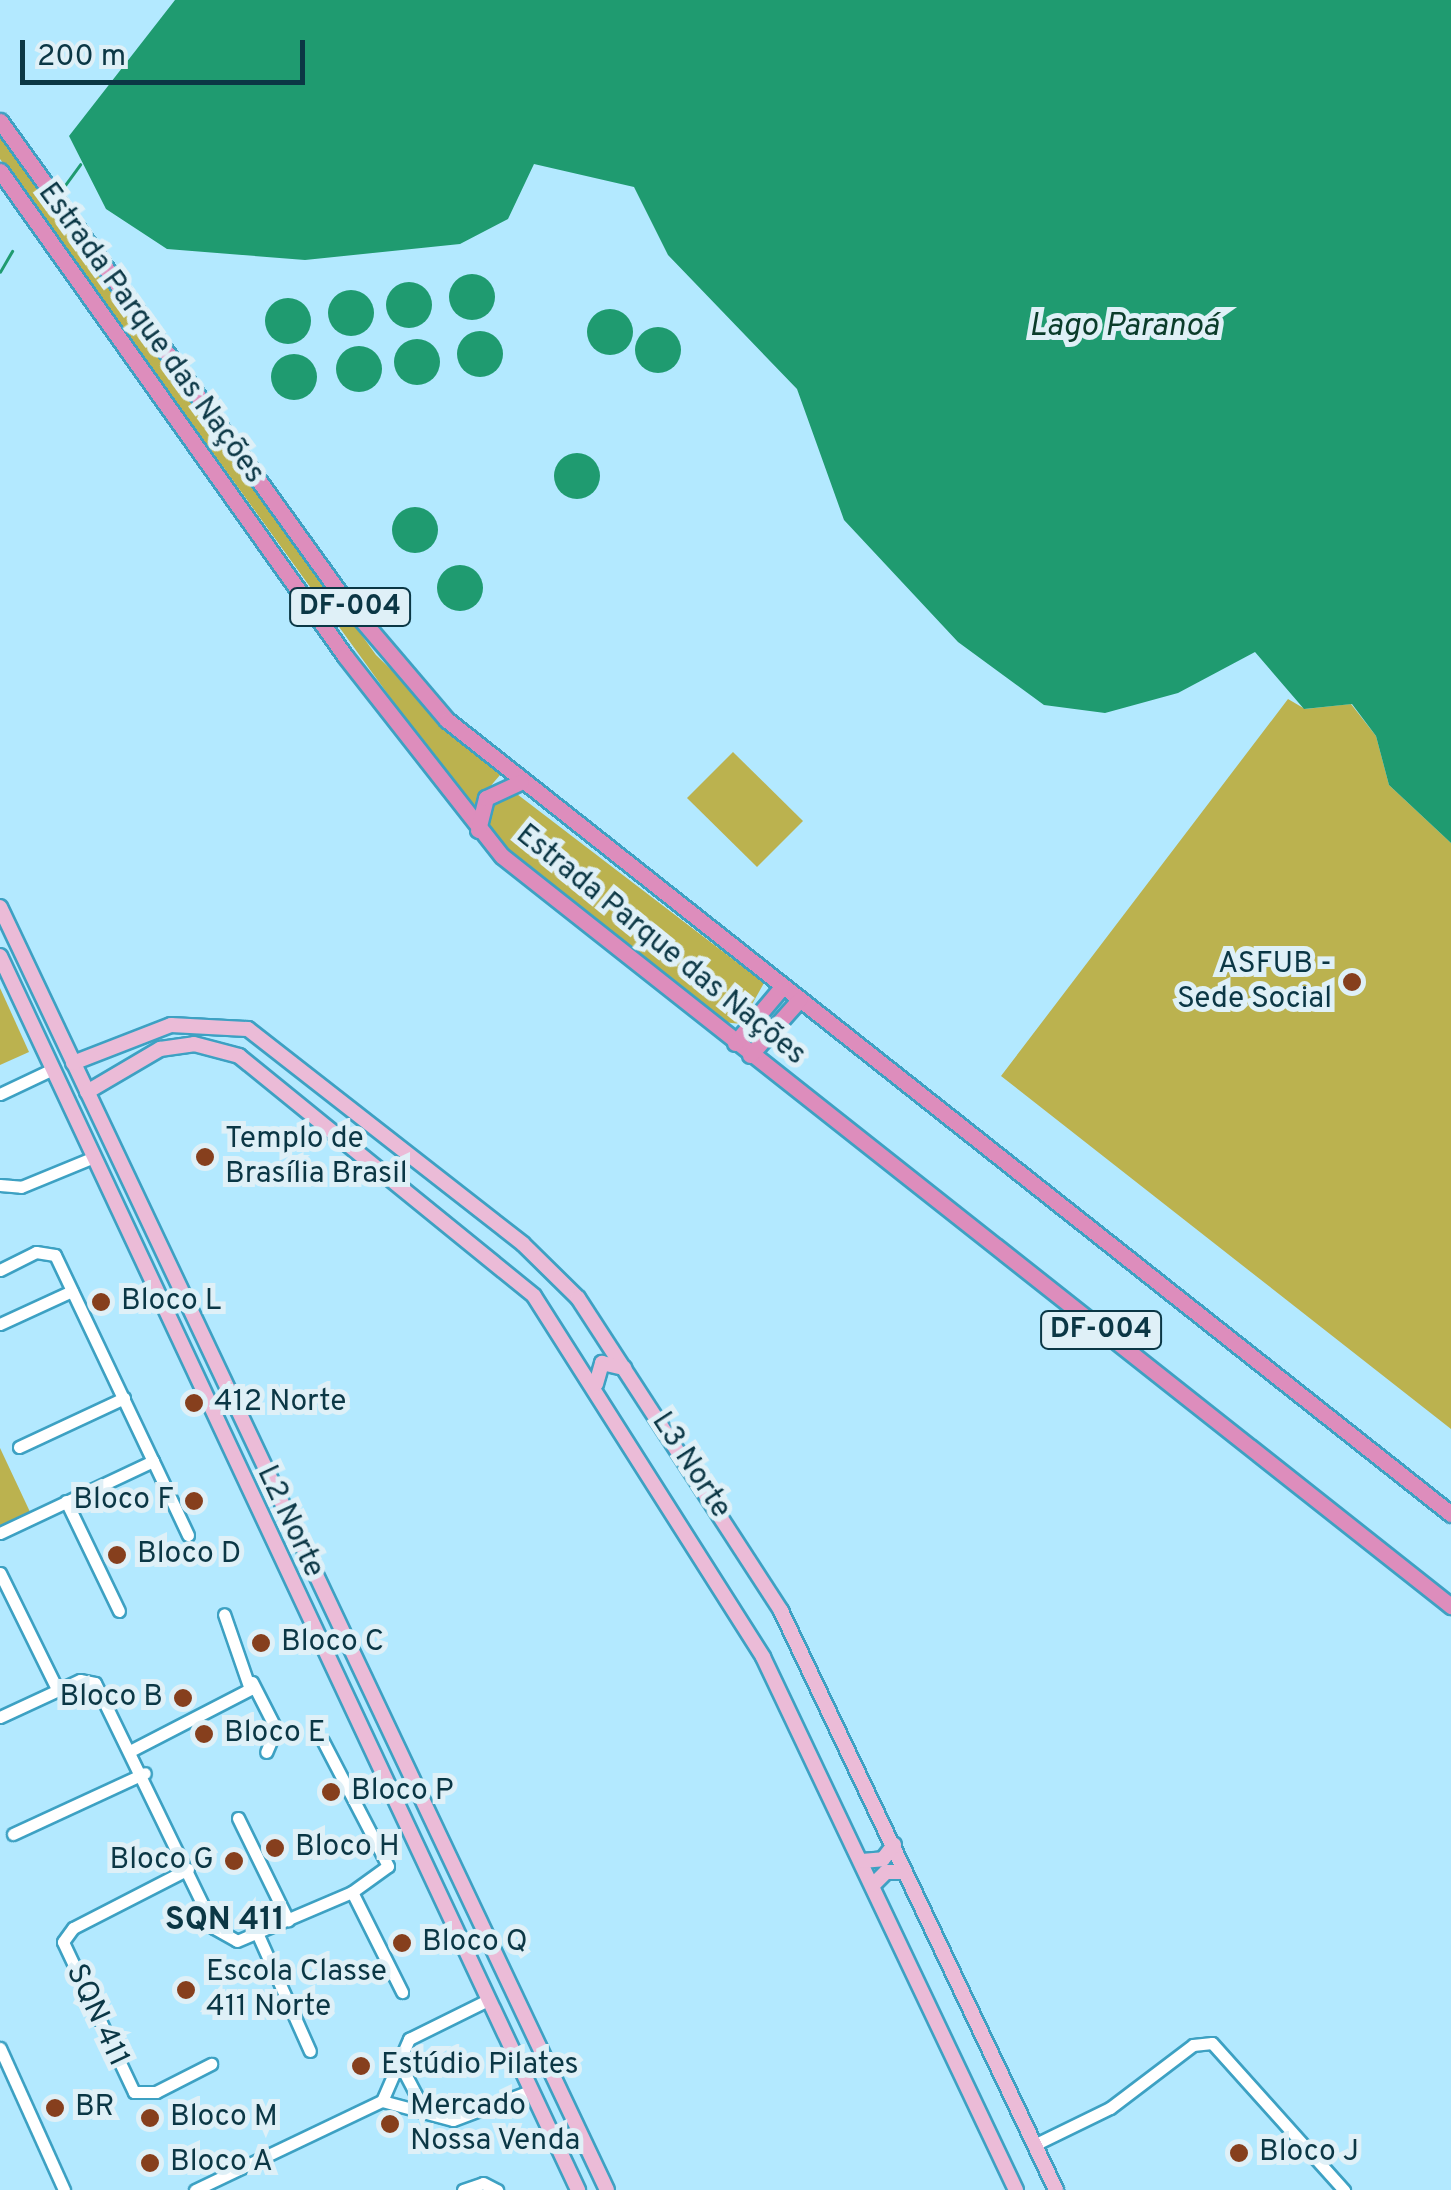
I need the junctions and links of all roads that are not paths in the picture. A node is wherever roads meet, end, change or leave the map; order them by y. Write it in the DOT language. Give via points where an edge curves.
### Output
graph roads {
  1 [pos="0,121"];
  2 [pos="0,171"];
  3 [pos="520,782"];
  4 [pos="478,830"];
  5 [pos="0,907"];
  6 [pos="0,956"];
  7 [pos="782,987"];
  8 [pos="798,1000"];
  9 [pos="735,1043"];
  10 [pos="750,1055"];
  11 [pos="73,1063"];
  12 [pos="53,1069"];
  13 [pos="87,1092"];
  14 [pos="0,1094"];
  15 [pos="94,1157"];
  16 [pos="0,1185"];
  17 [pos="143,1208"];
  18 [pos="123,1217"];
  19 [pos="0,1270"];
  20 [pos="72,1291"];
  21 [pos="0,1324"];
  22 [pos="629,1372"];
  23 [pos="596,1387"];
  24 [pos="124,1398"];
  25 [pos="19,1447"];
  26 [pos="153,1461"];
  27 [pos="66,1502"];
  28 [pos="1451,1514"];
  29 [pos="0,1533"];
  30 [pos="188,1535"];
  31 [pos="0,1572"];
  32 [pos="1451,1606"];
  33 [pos="119,1611"];
  34 [pos="224,1614"];
  35 [pos="335,1621"];
  36 [pos="316,1623"];
  37 [pos="252,1682"];
  38 [pos="58,1691"];
  39 [pos="0,1717"];
  40 [pos="323,1741"];
  41 [pos="132,1750"];
  42 [pos="266,1752"];
  43 [pos="145,1773"];
  44 [pos="238,1818"];
  45 [pos="13,1834"];
  46 [pos="894,1845"];
  47 [pos="862,1860"];
  48 [pos="188,1869"];
  49 [pos="905,1872"];
  50 [pos="873,1885"];
  51 [pos="352,1892"];
  52 [pos="288,1920"];
  53 [pos="480,1932"];
  54 [pos="258,1935"];
  55 [pos="455,1940"];
  56 [pos="402,1992"];
  57 [pos="484,2002"];
  58 [pos="0,2048"];
  59 [pos="310,2051"];
  60 [pos="211,2064"];
  61 [pos="400,2066"];
  62 [pos="527,2092"];
  63 [pos="382,2101"];
  64 [pos="424,2110"];
  65 [pos="583,2139"];
  66 [pos="1034,2145"];
  67 [pos="556,2150"];
  68 [pos="65,2187"];
  69 [pos="195,2190"];
  70 [pos="464,2190"];
  71 [pos="497,2190"];
  72 [pos="578,2190"];
  73 [pos="606,2190"];
  74 [pos="1016,2190"];
  75 [pos="1056,2190"];
  76 [pos="1344,2190"];
  1 -- 3 [label="highway, Estrada Parque das Nações / DF-004" via="386,653"];
  2 -- 4 [label="highway, Estrada Parque das Nações / DF-004"];
  3 -- 4 [label="highway" via="486,798"];
  3 -- 7 [label="highway, Estrada Parque das Nações / DF-004"];
  4 -- 9 [label="highway, Estrada Parque das Nações / DF-004"];
  5 -- 11 [label="main road, L2 Norte"];
  6 -- 12 [label="main road, L2 Norte"];
  7 -- 8 [label="highway, Estrada Parque das Nações / DF-004"];
  7 -- 9 [label="highway"];
  8 -- 10 [label="highway"];
  8 -- 28 [label="highway, Estrada Parque das Nações / DF-004"];
  9 -- 10 [label="highway, Estrada Parque das Nações / DF-004"];
  10 -- 32 [label="highway, Estrada Parque das Nações / DF-004"];
  11 -- 13 [label="main road, L2 Norte"];
  11 -- 22 [label="main road, L3 Norte" via="171,1025 248,1029 551,1269"];
  12 -- 14 [label="street"];
  12 -- 15 [label="main road, L2 Norte"];
  13 -- 17 [label="main road, L2 Norte"];
  13 -- 23 [label="main road, L3 Norte" via="160,1050 194,1044 239,1056 513,1275"];
  15 -- 16 [label="street" via="20,1187"];
  15 -- 18 [label="main road, L2 Norte"];
  17 -- 18 [label="main road"];
  17 -- 35 [label="main road, L2 Norte"];
  18 -- 36 [label="main road, L2 Norte"];
  19 -- 20 [label="street" via="50,1251"];
  20 -- 21 [label="street"];
  20 -- 24 [label="street"];
  22 -- 23 [label="main road" via="602,1363"];
  22 -- 46 [label="main road, L3 Norte" via="772,1596"];
  23 -- 47 [label="main road, L3 Norte" via="763,1656"];
  24 -- 25 [label="street"];
  24 -- 26 [label="street"];
  26 -- 27 [label="street"];
  26 -- 30 [label="street"];
  27 -- 29 [label="street"];
  27 -- 33 [label="street"];
  31 -- 38 [label="street"];
  34 -- 37 [label="street"];
  35 -- 36 [label="main road"];
  35 -- 53 [label="main road, L2 Norte"];
  36 -- 55 [label="main road, L2 Norte"];
  37 -- 41 [label="street" via="246,1695"];
  37 -- 42 [label="street" via="276,1729"];
  38 -- 39 [label="street"];
  38 -- 41 [label="street" via="95,1683"];
  40 -- 51 [label="street" via="388,1858 384,1873"];
  41 -- 43 [label="street"];
  43 -- 45 [label="street"];
  43 -- 48 [label="street"];
  44 -- 52 [label="street"];
  46 -- 47 [label="main road" via="883,1860"];
  46 -- 49 [label="main road, L3 Norte"];
  47 -- 50 [label="main road, L3 Norte"];
  48 -- 54 [label="street" via="221,1937"];
  48 -- 60 [label="street, SQN 411" via="73,1928 63,1942 134,2092 156,2092"];
  49 -- 50 [label="main road" via="886,1872"];
  49 -- 66 [label="main road, L3 Norte"];
  50 -- 74 [label="main road, L3 Norte"];
  51 -- 52 [label="street"];
  51 -- 56 [label="street"];
  52 -- 54 [label="street"];
  53 -- 55 [label="main road"];
  53 -- 65 [label="main road, L2 Norte"];
  54 -- 59 [label="street"];
  55 -- 57 [label="main road, L2 Norte"];
  57 -- 61 [label="street" via="414,2035"];
  57 -- 62 [label="main road, L2 Norte"];
  58 -- 68 [label="street"];
  61 -- 63 [label="street"];
  61 -- 64 [label="street"];
  62 -- 64 [label="street" via="461,2119"];
  62 -- 67 [label="main road, L2 Norte"];
  63 -- 64 [label="street"];
  63 -- 69 [label="street"];
  65 -- 67 [label="main road"];
  65 -- 73 [label="main road, L2 Norte"];
  66 -- 75 [label="main road, L3 Norte"];
  66 -- 76 [label="street" via="1110,2108 1193,2045 1212,2043"];
  67 -- 72 [label="main road, L2 Norte"];
  70 -- 71 [label="street" via="483,2183"];
}
